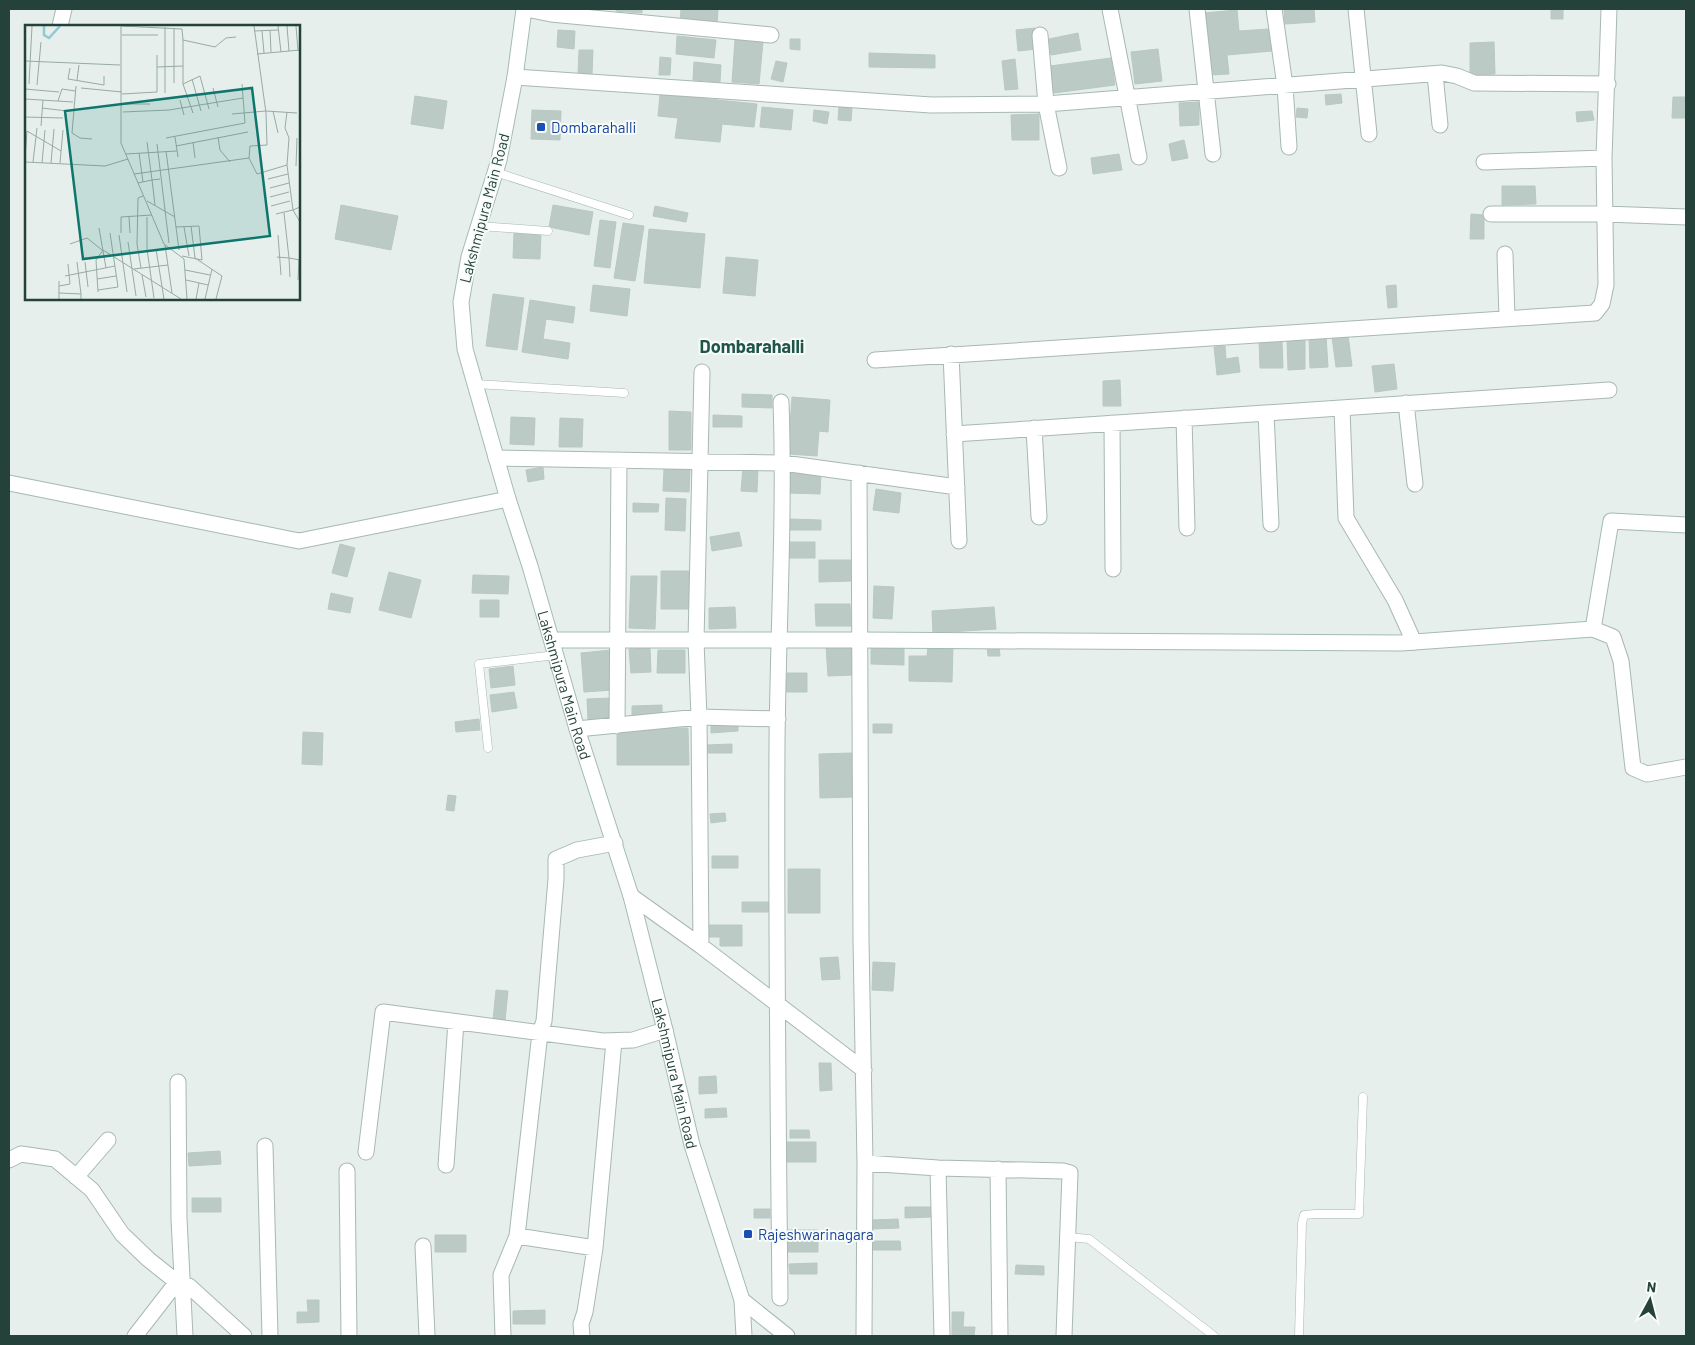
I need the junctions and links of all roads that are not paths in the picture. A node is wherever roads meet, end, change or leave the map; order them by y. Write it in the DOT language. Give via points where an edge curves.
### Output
graph roads {
  1 [pos="64,9"];
  2 [pos="525,9"];
  3 [pos="1110,9"];
  4 [pos="1197,9"];
  5 [pos="1274,9"];
  6 [pos="1356,9"];
  7 [pos="1609,9"];
  8 [pos="60,25"];
  9 [pos="770,35"];
  10 [pos="1040,35"];
  11 [pos="1435,74"];
  12 [pos="515,77"];
  13 [pos="1364,80"];
  14 [pos="1608,84"];
  15 [pos="1285,86"];
  16 [pos="1207,92"];
  17 [pos="1127,98"];
  18 [pos="1046,104"];
  19 [pos="1440,125"];
  20 [pos="1369,134"];
  21 [pos="1290,147"];
  22 [pos="1213,154"];
  23 [pos="1139,157"];
  24 [pos="1604,158"];
  25 [pos="1484,162"];
  26 [pos="1059,168"];
  27 [pos="495,172"];
  28 [pos="1491,214"];
  29 [pos="1605,214"];
  30 [pos="629,215"];
  31 [pos="1686,217"];
  32 [pos="479,226"];
  33 [pos="548,231"];
  34 [pos="1505,254"];
  35 [pos="1507,318"];
  36 [pos="951,354"];
  37 [pos="875,360"];
  38 [pos="702,372"];
  39 [pos="475,384"];
  40 [pos="1608,390"];
  41 [pos="624,393"];
  42 [pos="781,402"];
  43 [pos="1406,403"];
  44 [pos="1342,408"];
  45 [pos="1266,413"];
  46 [pos="1184,418"];
  47 [pos="1112,423"];
  48 [pos="1034,428"];
  49 [pos="954,434"];
  50 [pos="496,458"];
  51 [pos="619,460"];
  52 [pos="702,461"];
  53 [pos="784,463"];
  54 [pos="859,473"];
  55 [pos="9,483"];
  56 [pos="1415,484"];
  57 [pos="957,487"];
  58 [pos="508,499"];
  59 [pos="1039,517"];
  60 [pos="1271,524"];
  61 [pos="1686,525"];
  62 [pos="1187,528"];
  63 [pos="959,541"];
  64 [pos="1113,570"];
  65 [pos="1593,629"];
  66 [pos="779,640"];
  67 [pos="859,640"];
  68 [pos="618,641"];
  69 [pos="696,641"];
  70 [pos="1414,642"];
  71 [pos="554,648"];
  72 [pos="699,717"];
  73 [pos="778,719"];
  74 [pos="617,726"];
  75 [pos="577,729"];
  76 [pos="488,748"];
  77 [pos="1686,767"];
  78 [pos="614,843"];
  79 [pos="631,896"];
  80 [pos="701,946"];
  81 [pos="777,1004"];
  82 [pos="456,1022"];
  83 [pos="665,1030"];
  84 [pos="540,1033"];
  85 [pos="614,1040"];
  86 [pos="864,1070"];
  87 [pos="178,1082"];
  88 [pos="1363,1097"];
  89 [pos="108,1140"];
  90 [pos="265,1146"];
  91 [pos="366,1152"];
  92 [pos="9,1160"];
  93 [pos="865,1163"];
  94 [pos="446,1165"];
  95 [pos="938,1168"];
  96 [pos="998,1169"];
  97 [pos="347,1171"];
  98 [pos="76,1177"];
  99 [pos="517,1236"];
  100 [pos="1068,1237"];
  101 [pos="424,1246"];
  102 [pos="595,1248"];
  103 [pos="183,1287"];
  104 [pos="780,1298"];
  105 [pos="742,1300"];
  106 [pos="134,1336"];
  107 [pos="185,1336"];
  108 [pos="244,1336"];
  109 [pos="270,1336"];
  110 [pos="349,1336"];
  111 [pos="426,1336"];
  112 [pos="503,1336"];
  113 [pos="582,1336"];
  114 [pos="744,1336"];
  115 [pos="787,1336"];
  116 [pos="864,1336"];
  117 [pos="942,1336"];
  118 [pos="1000,1336"];
  119 [pos="1064,1336"];
  120 [pos="1214,1336"];
  121 [pos="1299,1336"];
  1 -- 8 [label="street"];
  2 -- 9 [label="street"];
  2 -- 12 [label="street, Lakshmipura Main Road"];
  3 -- 17 [label="street"];
  4 -- 16 [label="street"];
  5 -- 15 [label="street"];
  6 -- 13 [label="street"];
  7 -- 14 [label="street"];
  10 -- 18 [label="street"];
  11 -- 13 [label="street"];
  11 -- 14 [label="street" via="1457,76 1474,83"];
  11 -- 19 [label="street"];
  12 -- 18 [label="street" via="931,105"];
  12 -- 27 [label="street, Lakshmipura Main Road"];
  13 -- 15 [label="street"];
  13 -- 20 [label="street"];
  14 -- 24 [label="street"];
  15 -- 16 [label="street"];
  15 -- 21 [label="street"];
  16 -- 17 [label="street"];
  16 -- 22 [label="street"];
  17 -- 18 [label="street"];
  17 -- 23 [label="street"];
  18 -- 26 [label="street"];
  24 -- 25 [label="street"];
  24 -- 29 [label="street"];
  27 -- 30 [label="lane"];
  27 -- 32 [label="street, Lakshmipura Main Road"];
  28 -- 29 [label="street"];
  29 -- 31 [label="street"];
  29 -- 35 [label="street" via="1606,284 1602,304 1595,313"];
  32 -- 33 [label="lane"];
  32 -- 39 [label="street, Lakshmipura Main Road" via="468,257 461,302 464,349"];
  34 -- 35 [label="street"];
  35 -- 36 [label="street"];
  36 -- 37 [label="street"];
  36 -- 49 [label="street"];
  38 -- 52 [label="street"];
  39 -- 41 [label="lane"];
  39 -- 50 [label="street, Lakshmipura Main Road"];
  40 -- 43 [label="street"];
  42 -- 53 [label="street"];
  43 -- 44 [label="street"];
  43 -- 56 [label="street"];
  44 -- 45 [label="street"];
  44 -- 70 [label="street" via="1346,518 1395,600"];
  45 -- 46 [label="street"];
  45 -- 60 [label="street"];
  46 -- 47 [label="street"];
  46 -- 62 [label="street"];
  47 -- 48 [label="street"];
  47 -- 64 [label="street"];
  48 -- 49 [label="street"];
  48 -- 59 [label="street"];
  49 -- 57 [label="street"];
  50 -- 51 [label="street"];
  50 -- 58 [label="street, Lakshmipura Main Road"];
  51 -- 52 [label="street"];
  51 -- 68 [label="street"];
  52 -- 53 [label="street"];
  52 -- 69 [label="street"];
  53 -- 54 [label="street"];
  53 -- 66 [label="street"];
  54 -- 57 [label="street"];
  54 -- 67 [label="street"];
  55 -- 58 [label="street" via="299,541"];
  57 -- 63 [label="street"];
  58 -- 71 [label="street, Lakshmipura Main Road"];
  61 -- 65 [label="street" via="1611,521"];
  65 -- 70 [label="street"];
  65 -- 77 [label="street" via="1613,637 1621,661 1633,768 1647,774"];
  66 -- 67 [label="street"];
  66 -- 69 [label="street"];
  66 -- 73 [label="street"];
  67 -- 70 [label="street"];
  67 -- 86 [label="street"];
  68 -- 69 [label="street"];
  68 -- 71 [label="street"];
  68 -- 74 [label="street"];
  69 -- 72 [label="street"];
  71 -- 75 [label="street, Lakshmipura Main Road"];
  71 -- 76 [label="lane" via="479,664"];
  72 -- 73 [label="street"];
  72 -- 74 [label="street"];
  72 -- 80 [label="street"];
  73 -- 81 [label="street"];
  74 -- 75 [label="street"];
  75 -- 78 [label="street, Lakshmipura Main Road"];
  78 -- 79 [label="street, Lakshmipura Main Road"];
  78 -- 84 [label="street" via="577,850 556,859 544,1021"];
  79 -- 80 [label="street"];
  79 -- 83 [label="street, Lakshmipura Main Road"];
  80 -- 81 [label="street"];
  81 -- 86 [label="street"];
  81 -- 104 [label="street"];
  82 -- 84 [label="street"];
  82 -- 91 [label="street" via="383,1012"];
  82 -- 94 [label="street"];
  83 -- 85 [label="street" via="632,1040"];
  83 -- 105 [label="street, Lakshmipura Main Road" via="692,1146"];
  84 -- 85 [label="street"];
  84 -- 99 [label="street"];
  85 -- 102 [label="street"];
  86 -- 93 [label="street"];
  87 -- 103 [label="street"];
  88 -- 121 [label="lane" via="1359,1214 1304,1215"];
  89 -- 98 [label="street"];
  90 -- 109 [label="street"];
  92 -- 98 [label="street" via="21,1154 55,1159"];
  93 -- 95 [label="street"];
  93 -- 116 [label="street"];
  95 -- 96 [label="street"];
  95 -- 117 [label="street"];
  96 -- 100 [label="street" via="1070,1173"];
  96 -- 118 [label="street"];
  97 -- 110 [label="street"];
  98 -- 103 [label="street" via="92,1190 122,1234"];
  99 -- 102 [label="street"];
  99 -- 112 [label="street" via="501,1276"];
  100 -- 119 [label="street"];
  100 -- 120 [label="lane" via="1089,1239"];
  101 -- 111 [label="street"];
  102 -- 113 [label="street" via="581,1324"];
  103 -- 106 [label="street" via="173,1287"];
  103 -- 107 [label="street"];
  103 -- 108 [label="street" via="189,1286"];
  105 -- 114 [label="street, Lakshmipura Main Road"];
  105 -- 115 [label="street"];
}
